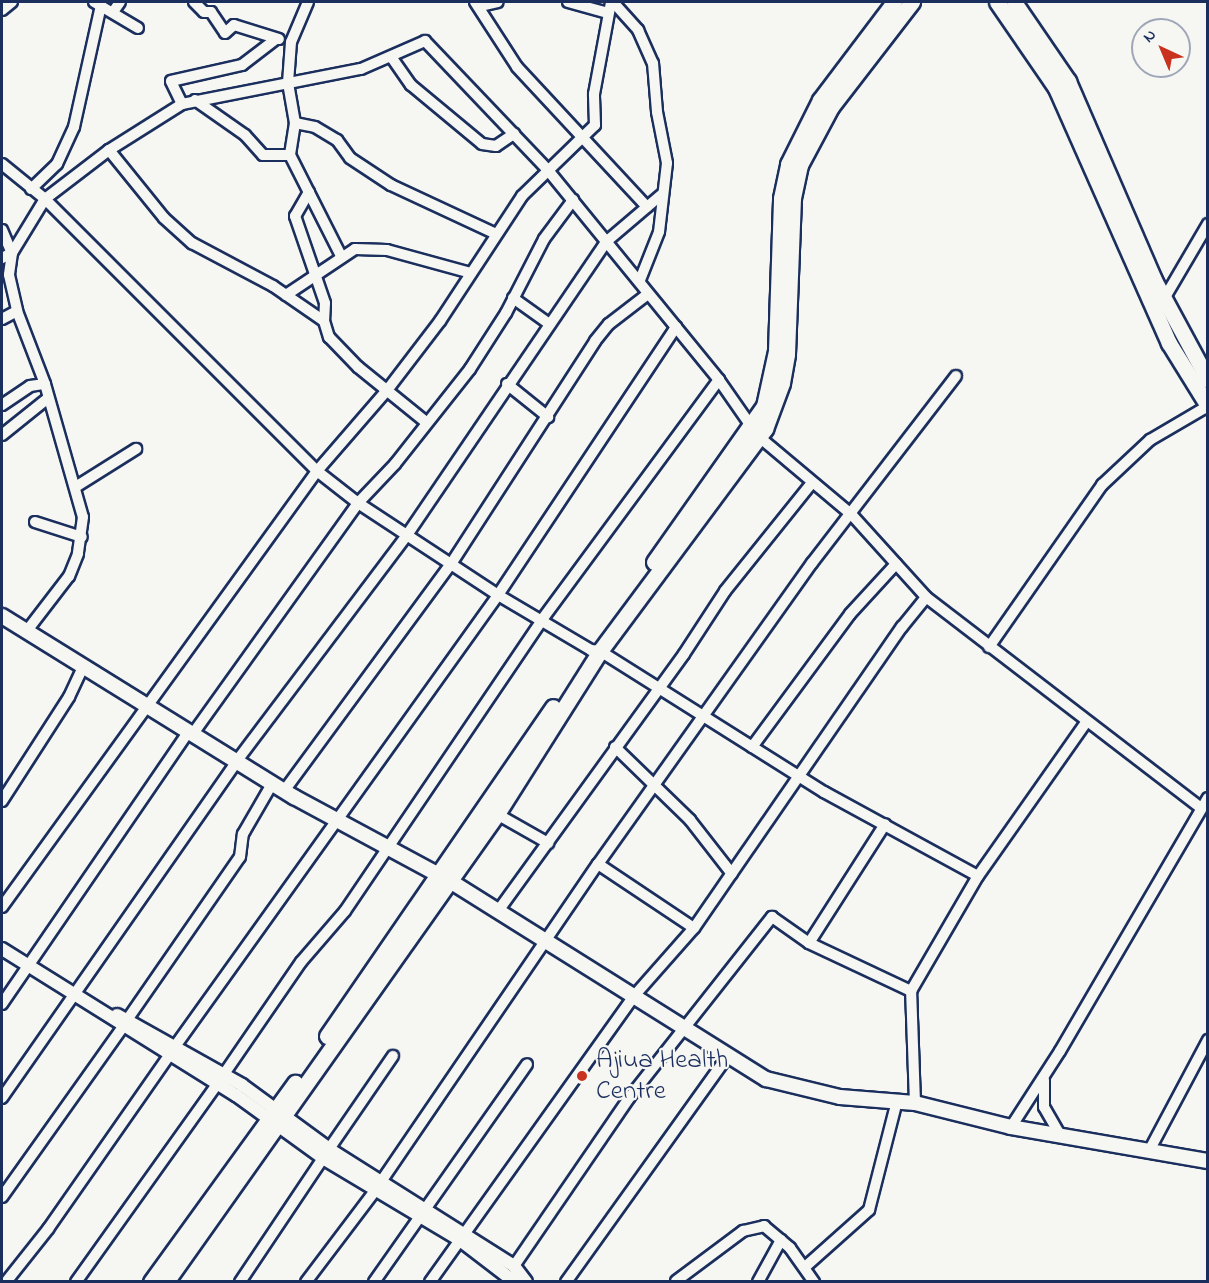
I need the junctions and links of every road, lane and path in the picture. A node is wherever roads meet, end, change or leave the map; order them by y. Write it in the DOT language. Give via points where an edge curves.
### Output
graph roads {
  1 [pos="12,2"];
  2 [pos="120,2"];
  3 [pos="194,2"];
  4 [pos="308,2"];
  5 [pos="498,2"];
  6 [pos="568,2"];
  7 [pos="894,2"];
  8 [pos="912,2"];
  9 [pos="997,2"];
  10 [pos="1014,2"];
  11 [pos="98,3"];
  12 [pos="478,4"];
  13 [pos="611,5"];
  14 [pos="2,10"];
  15 [pos="113,12"];
  16 [pos="138,28"];
  17 [pos="276,39"];
  18 [pos="291,42"];
  19 [pos="392,58"];
  20 [pos="288,83"];
  21 [pos="195,100"];
  22 [pos="182,104"];
  23 [pos="295,123"];
  24 [pos="514,134"];
  25 [pos="583,137"];
  26 [pos="109,150"];
  27 [pos="290,155"];
  28 [pos="2,164"];
  29 [pos="548,169"];
  30 [pos="31,189"];
  31 [pos="309,192"];
  32 [pos="661,195"];
  33 [pos="45,199"];
  34 [pos="573,200"];
  35 [pos="647,207"];
  36 [pos="1208,224"];
  37 [pos="2,230"];
  38 [pos="496,234"];
  39 [pos="607,241"];
  40 [pos="12,253"];
  41 [pos="341,256"];
  42 [pos="2,258"];
  43 [pos="316,273"];
  44 [pos="471,273"];
  45 [pos="640,280"];
  46 [pos="648,294"];
  47 [pos="286,295"];
  48 [pos="513,298"];
  49 [pos="1164,298"];
  50 [pos="17,311"];
  51 [pos="2,319"];
  52 [pos="324,321"];
  53 [pos="548,324"];
  54 [pos="676,327"];
  55 [pos="956,376"];
  56 [pos="719,380"];
  57 [pos="1208,380"];
  58 [pos="45,384"];
  59 [pos="507,384"];
  60 [pos="388,390"];
  61 [pos="48,398"];
  62 [pos="2,405"];
  63 [pos="1208,406"];
  64 [pos="548,417"];
  65 [pos="426,422"];
  66 [pos="753,431"];
  67 [pos="2,435"];
  68 [pos="136,449"];
  69 [pos="317,471"];
  70 [pos="811,484"];
  71 [pos="77,486"];
  72 [pos="358,503"];
  73 [pos="852,515"];
  74 [pos="35,522"];
  75 [pos="407,535"];
  76 [pos="82,537"];
  77 [pos="451,564"];
  78 [pos="896,564"];
  79 [pos="498,595"];
  80 [pos="927,597"];
  81 [pos="2,616"];
  82 [pos="541,621"];
  83 [pos="26,632"];
  84 [pos="989,647"];
  85 [pos="595,650"];
  86 [pos="83,668"];
  87 [pos="657,691"];
  88 [pos="146,707"];
  89 [pos="704,719"];
  90 [pos="1087,721"];
  91 [pos="190,734"];
  92 [pos="615,747"];
  93 [pos="752,747"];
  94 [pos="236,762"];
  95 [pos="800,777"];
  96 [pos="278,787"];
  97 [pos="655,787"];
  98 [pos="1208,798"];
  99 [pos="2,801"];
  100 [pos="1201,808"];
  101 [pos="497,814"];
  102 [pos="335,820"];
  103 [pos="885,824"];
  104 [pos="548,843"];
  105 [pos="387,847"];
  106 [pos="598,864"];
  107 [pos="732,874"];
  108 [pos="978,876"];
  109 [pos="446,878"];
  110 [pos="2,907"];
  111 [pos="498,911"];
  112 [pos="694,928"];
  113 [pos="544,942"];
  114 [pos="809,943"];
  115 [pos="2,949"];
  116 [pos="29,966"];
  117 [pos="911,991"];
  118 [pos="76,994"];
  119 [pos="634,996"];
  120 [pos="2,1004"];
  121 [pos="125,1024"];
  122 [pos="684,1027"];
  123 [pos="1208,1040"];
  124 [pos="173,1049"];
  125 [pos="393,1056"];
  126 [pos="728,1057"];
  127 [pos="527,1064"];
  128 [pos="1044,1076"];
  129 [pos="221,1079"];
  130 [pos="2,1098"];
  131 [pos="897,1101"];
  132 [pos="915,1103"];
  133 [pos="276,1117"];
  134 [pos="1011,1127"];
  135 [pos="1061,1136"];
  136 [pos="1149,1151"];
  137 [pos="326,1154"];
  138 [pos="1208,1161"];
  139 [pos="377,1187"];
  140 [pos="2,1197"];
  141 [pos="422,1214"];
  142 [pos="463,1237"];
  143 [pos="781,1240"];
  144 [pos="514,1266"];
  145 [pos="805,1267"];
  146 [pos="6,1281"];
  147 [pos="76,1281"];
  148 [pos="151,1281"];
  149 [pos="166,1281"];
  150 [pos="240,1281"];
  151 [pos="306,1281"];
  152 [pos="374,1281"];
  153 [pos="430,1281"];
  154 [pos="517,1281"];
  155 [pos="566,1281"];
  156 [pos="676,1281"];
  157 [pos="758,1281"];
  158 [pos="814,1281"];
  1 -- 14 [label="street"];
  2 -- 15 [label="street"];
  3 -- 17 [label="street" via="204,12 211,12 225,33 234,25"];
  4 -- 18 [label="street"];
  5 -- 12 [label="street"];
  6 -- 13 [label="street"];
  7 -- 66 [label="main road" via="820,100 788,164 781,198 774,370"];
  8 -- 66 [label="main road" via="831,107 800,165 794,198 787,354 774,409"];
  9 -- 63 [label="main road" via="1056,88 1169,343"];
  10 -- 49 [label="main road" via="1046,44 1085,114"];
  11 -- 15 [label="street"];
  11 -- 30 [label="street" via="74,127 57,164"];
  12 -- 25 [label="street" via="498,44"];
  13 -- 25 [label="street" via="594,94 597,122"];
  13 -- 32 [label="street" via="638,30 653,63 667,163"];
  15 -- 16 [label="street"];
  17 -- 18 [label="street"];
  17 -- 22 [label="street" via="242,65 171,81"];
  18 -- 20 [label="street"];
  19 -- 20 [label="street" via="361,69"];
  19 -- 24 [label="street" via="411,85 482,144 496,146"];
  19 -- 24 [label="street" via="425,40"];
  20 -- 21 [label="street"];
  20 -- 23 [label="street"];
  21 -- 22 [label="street"];
  21 -- 27 [label="street" via="245,135 263,155"];
  22 -- 26 [label="street"];
  23 -- 27 [label="street"];
  23 -- 38 [label="street" via="315,127 337,140 350,158 391,185"];
  24 -- 29 [label="street"];
  25 -- 29 [label="street"];
  25 -- 35 [label="street"];
  26 -- 33 [label="street"];
  26 -- 47 [label="street" via="164,218 192,243"];
  27 -- 31 [label="street"];
  28 -- 30 [label="street"];
  29 -- 34 [label="street"];
  29 -- 38 [label="street" via="522,196"];
  30 -- 33 [label="street"];
  31 -- 41 [label="street"];
  31 -- 43 [label="street" via="295,216"];
  32 -- 35 [label="street"];
  32 -- 45 [label="street" via="659,232"];
  33 -- 40 [label="street"];
  33 -- 69 [label="street"];
  34 -- 39 [label="street"];
  34 -- 48 [label="street" via="539,248"];
  35 -- 39 [label="street"];
  36 -- 49 [label="street"];
  37 -- 40 [label="street"];
  38 -- 44 [label="street"];
  39 -- 45 [label="street"];
  39 -- 53 [label="street"];
  40 -- 42 [label="street"];
  40 -- 50 [label="street" via="9,275"];
  41 -- 43 [label="street"];
  41 -- 44 [label="street" via="355,249 387,250"];
  43 -- 47 [label="street"];
  43 -- 52 [label="street" via="325,303"];
  44 -- 60 [label="street"];
  45 -- 46 [label="street"];
  46 -- 54 [label="street"];
  46 -- 64 [label="street" via="604,330 556,396"];
  47 -- 52 [label="street"];
  48 -- 53 [label="street"];
  48 -- 65 [label="street" via="471,369"];
  49 -- 57 [label="main road"];
  50 -- 51 [label="street"];
  50 -- 58 [label="street"];
  52 -- 60 [label="street" via="329,337 342,352"];
  53 -- 59 [label="street"];
  54 -- 56 [label="street"];
  54 -- 79 [label="street"];
  55 -- 73 [label="street"];
  56 -- 66 [label="street"];
  56 -- 82 [label="street"];
  58 -- 61 [label="street"];
  58 -- 62 [label="street" via="30,386"];
  59 -- 64 [label="street"];
  59 -- 75 [label="street"];
  60 -- 65 [label="street"];
  60 -- 69 [label="street"];
  61 -- 67 [label="street"];
  61 -- 71 [label="street"];
  63 -- 84 [label="street" via="1150,440 1102,485"];
  64 -- 77 [label="street"];
  65 -- 72 [label="street" via="395,464"];
  66 -- 70 [label="street"];
  66 -- 85 [label="main road"];
  68 -- 71 [label="street"];
  69 -- 72 [label="street"];
  69 -- 88 [label="street"];
  70 -- 73 [label="street"];
  70 -- 87 [label="street" via="725,591"];
  71 -- 76 [label="street"];
  72 -- 75 [label="street"];
  72 -- 91 [label="street"];
  73 -- 78 [label="street"];
  73 -- 89 [label="street" via="812,563"];
  74 -- 76 [label="street"];
  75 -- 77 [label="street"];
  75 -- 94 [label="street"];
  76 -- 83 [label="street" via="69,576"];
  77 -- 79 [label="street"];
  77 -- 96 [label="street"];
  78 -- 80 [label="street"];
  78 -- 93 [label="street" via="850,614"];
  79 -- 82 [label="street"];
  79 -- 102 [label="street"];
  80 -- 84 [label="street"];
  80 -- 95 [label="street" via="902,627"];
  81 -- 83 [label="main road"];
  82 -- 85 [label="street"];
  82 -- 105 [label="street"];
  83 -- 86 [label="main road"];
  84 -- 90 [label="street"];
  85 -- 87 [label="street"];
  85 -- 101 [label="main road"];
  85 -- 109 [label="main road"];
  86 -- 88 [label="main road"];
  86 -- 99 [label="street" via="69,697"];
  87 -- 89 [label="street"];
  87 -- 92 [label="street"];
  88 -- 91 [label="main road"];
  88 -- 110 [label="street"];
  89 -- 93 [label="street"];
  89 -- 97 [label="street"];
  90 -- 100 [label="street"];
  90 -- 108 [label="street"];
  91 -- 94 [label="main road"];
  91 -- 116 [label="street"];
  92 -- 97 [label="street"];
  92 -- 104 [label="street"];
  93 -- 95 [label="street"];
  94 -- 96 [label="main road"];
  94 -- 118 [label="street"];
  95 -- 103 [label="street"];
  95 -- 107 [label="street"];
  96 -- 102 [label="main road"];
  96 -- 121 [label="street" via="243,834 240,857"];
  97 -- 106 [label="street"];
  97 -- 107 [label="street" via="690,820"];
  98 -- 100 [label="street"];
  100 -- 128 [label="street"];
  101 -- 104 [label="street"];
  101 -- 109 [label="main road"];
  102 -- 105 [label="main road"];
  102 -- 124 [label="street"];
  103 -- 108 [label="street"];
  103 -- 114 [label="street"];
  104 -- 111 [label="street"];
  105 -- 109 [label="main road"];
  105 -- 129 [label="street" via="345,911 301,962"];
  106 -- 112 [label="street"];
  106 -- 113 [label="street"];
  107 -- 112 [label="street"];
  108 -- 117 [label="street"];
  109 -- 111 [label="main road"];
  109 -- 133 [label="main road"];
  111 -- 113 [label="main road"];
  112 -- 119 [label="street"];
  113 -- 119 [label="main road"];
  113 -- 139 [label="street"];
  114 -- 117 [label="street"];
  114 -- 122 [label="street" via="772,917"];
  115 -- 116 [label="street"];
  116 -- 118 [label="street"];
  116 -- 120 [label="street"];
  117 -- 132 [label="street"];
  118 -- 121 [label="street"];
  118 -- 130 [label="street"];
  119 -- 122 [label="main road"];
  119 -- 142 [label="street"];
  121 -- 124 [label="street"];
  121 -- 140 [label="street"];
  122 -- 126 [label="main road"];
  122 -- 144 [label="street"];
  123 -- 136 [label="street"];
  124 -- 129 [label="street"];
  124 -- 146 [label="street" via="48,1229"];
  125 -- 137 [label="street"];
  126 -- 131 [label="main road" via="766,1079 800,1089"];
  126 -- 155 [label="street"];
  127 -- 141 [label="street"];
  128 -- 134 [label="street"];
  128 -- 135 [label="street" via="1044,1107"];
  129 -- 133 [label="street"];
  129 -- 147 [label="street"];
  131 -- 132 [label="main road"];
  131 -- 145 [label="street" via="869,1210"];
  132 -- 134 [label="main road"];
  133 -- 137 [label="street"];
  133 -- 148 [label="main road"];
  133 -- 149 [label="main road"];
  134 -- 135 [label="main road"];
  135 -- 136 [label="main road"];
  136 -- 138 [label="main road"];
  137 -- 139 [label="street"];
  137 -- 150 [label="street"];
  139 -- 141 [label="street"];
  139 -- 151 [label="street"];
  141 -- 142 [label="street"];
  141 -- 152 [label="street"];
  142 -- 144 [label="street"];
  142 -- 153 [label="street"];
  142 -- 154 [label="street"];
  143 -- 145 [label="street"];
  143 -- 156 [label="street" via="764,1226 752,1227"];
  143 -- 157 [label="street"];
  144 -- 154 [label="street"];
  145 -- 158 [label="street"];
}
